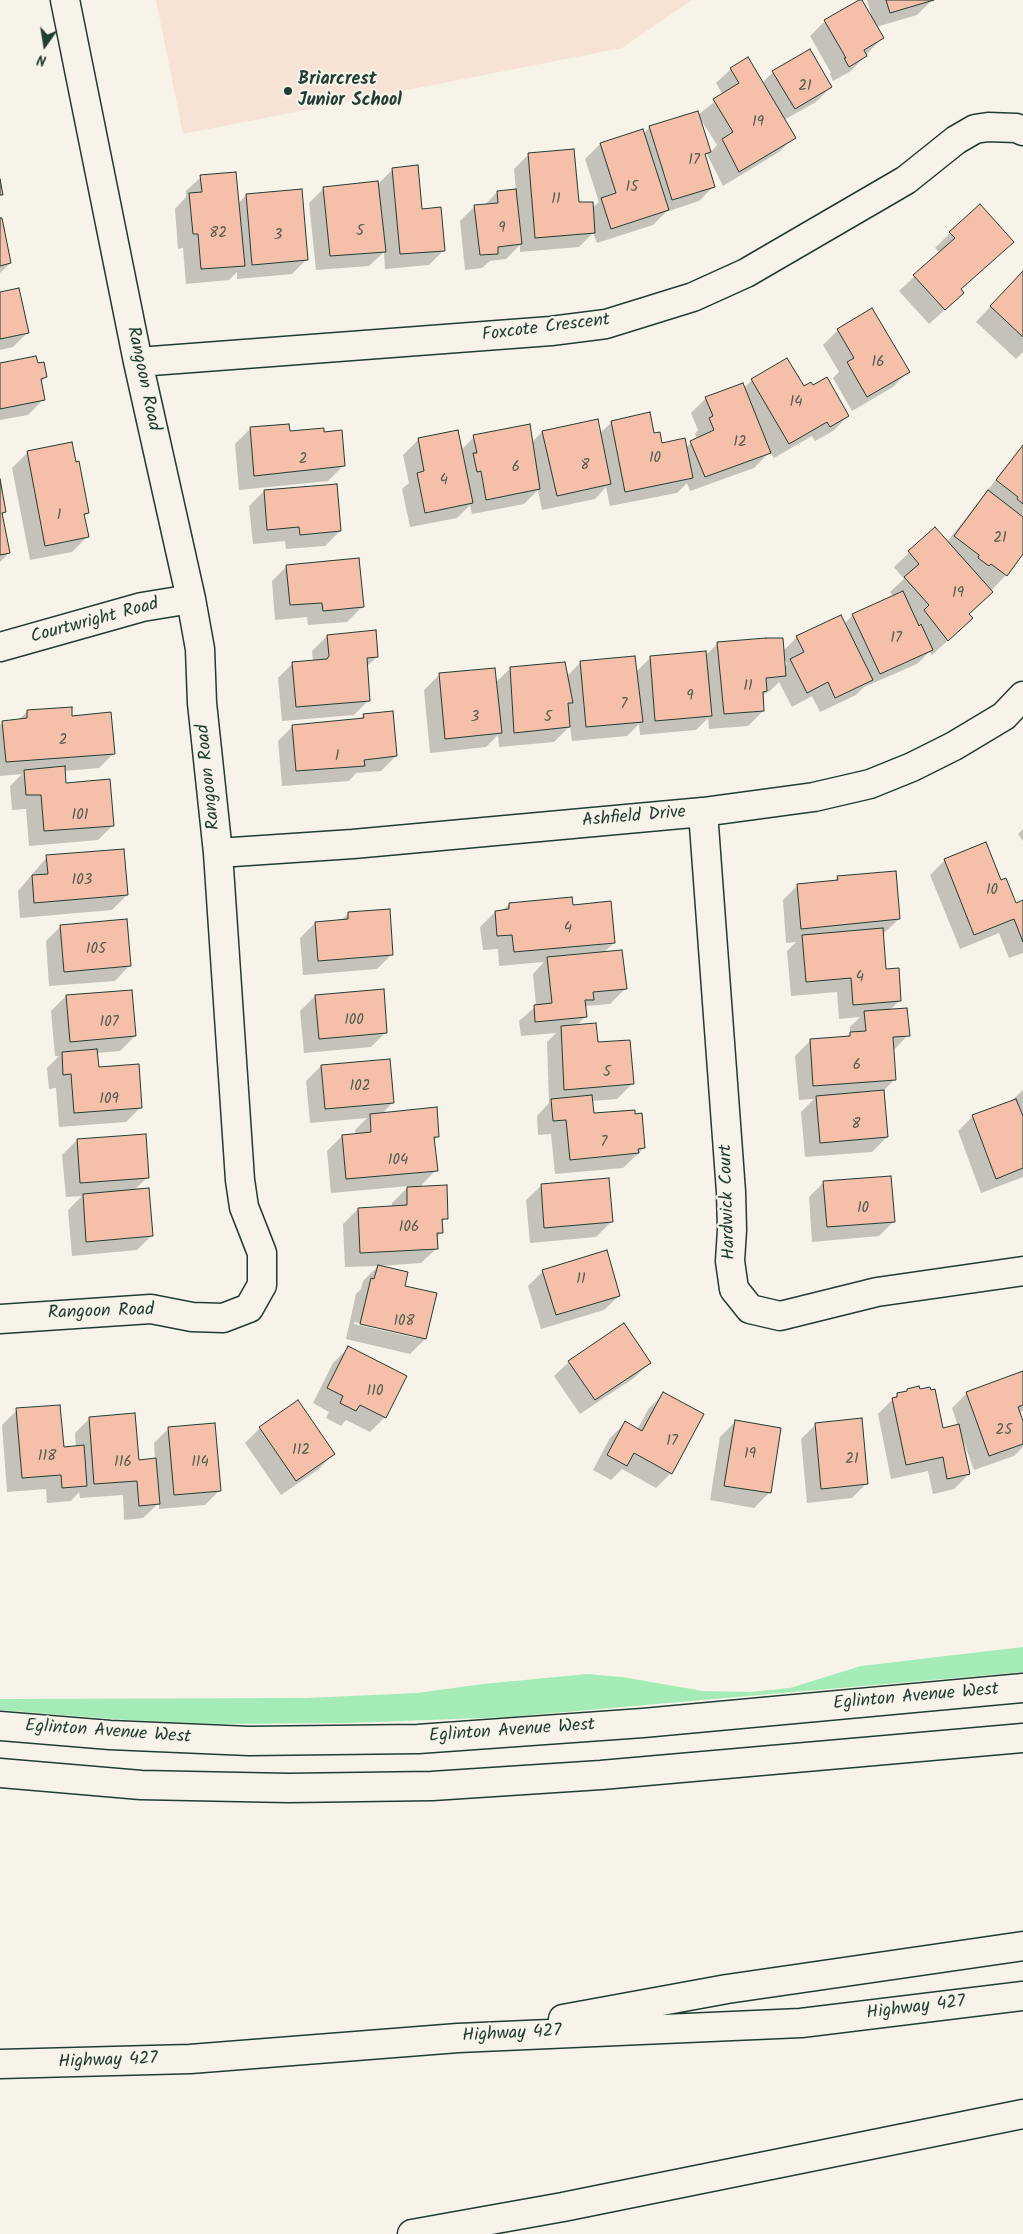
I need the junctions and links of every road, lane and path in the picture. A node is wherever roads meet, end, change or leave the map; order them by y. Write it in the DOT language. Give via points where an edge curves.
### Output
graph roads {
  1 [pos="65,0"];
  2 [pos="1023,131"];
  3 [pos="138,362"];
  4 [pos="191,598"];
  5 [pos="0,647"];
  6 [pos="1023,696"];
  7 [pos="703,812"];
  8 [pos="218,853"];
  9 [pos="1023,1272"];
  10 [pos="0,1319"];
  11 [pos="1023,1688"];
  12 [pos="0,1726"];
  13 [pos="1023,1738"];
  14 [pos="0,1773"];
  15 [pos="1023,1946"];
  16 [pos="1023,1996"];
  17 [pos="458,2038"];
  18 [pos="0,2064"];
  19 [pos="1023,2114"];
  20 [pos="412,2234"];
  1 -- 3 [label="main road, Rangoon Road"];
  2 -- 3 [label="main road, Foxcote Crescent" via="1016,128 975,129 906,180 746,273 692,297 606,324 551,331"];
  3 -- 4 [label="main road, Rangoon Road"];
  4 -- 5 [label="main road, Courtwright Road" via="142,607"];
  4 -- 8 [label="main road, Rangoon Road" via="200,649 202,703"];
  6 -- 7 [label="main road, Ashfield Drive" via="1004,716 954,746 870,784 814,797"];
  7 -- 8 [label="main road, Ashfield Drive"];
  7 -- 9 [label="main road, Hardwick Court" via="731,1192 730,1261 734,1288 750,1309 780,1316 877,1292"];
  8 -- 10 [label="main road, Rangoon Road" via="240,1180 244,1207 262,1253 262,1285 249,1308 223,1318 192,1318 151,1308"];
  11 -- 12 [label="main road, Eglinton Avenue West" via="643,1723 418,1739 249,1741"];
  13 -- 14 [label="main road" via="601,1775 432,1786 141,1785"];
  15 -- 17 [label="main road" via="727,1989"];
  16 -- 17 [label="main road, Highway 427" via="801,2022"];
  17 -- 18 [label="main road, Highway 427" via="190,2059"];
  19 -- 20 [label="main road"];
}
